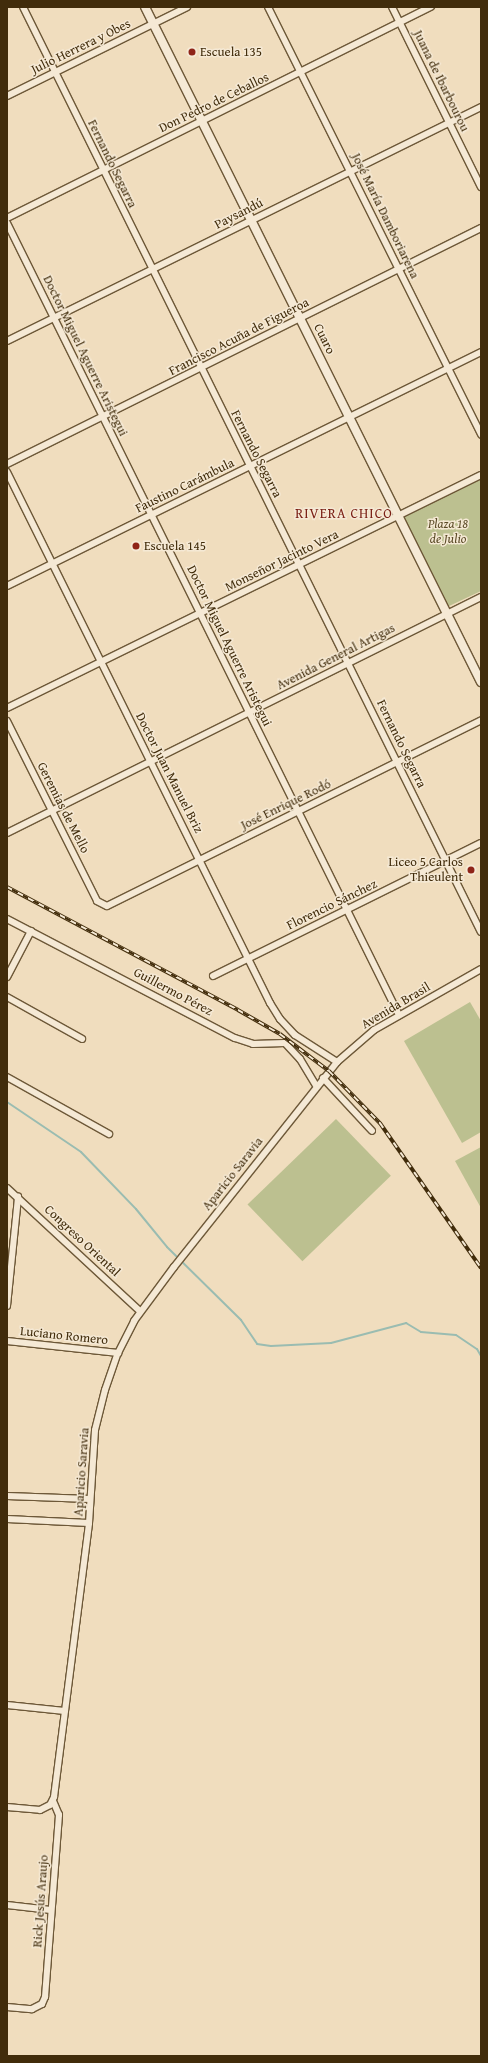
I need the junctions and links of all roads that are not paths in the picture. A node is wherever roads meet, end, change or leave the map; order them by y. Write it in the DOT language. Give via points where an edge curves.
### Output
graph roads {
  1 [pos="23,7"];
  2 [pos="145,7"];
  3 [pos="187,7"];
  4 [pos="268,7"];
  5 [pos="392,7"];
  6 [pos="431,7"];
  7 [pos="400,22"];
  8 [pos="153,24"];
  9 [pos="55,72"];
  10 [pos="300,73"];
  11 [pos="7,96"];
  12 [pos="481,107"];
  13 [pos="201,121"];
  14 [pos="448,122"];
  15 [pos="103,170"];
  16 [pos="351,171"];
  17 [pos="481,187"];
  18 [pos="7,218"];
  19 [pos="252,220"];
  20 [pos="7,223"];
  21 [pos="481,228"];
  22 [pos="399,269"];
  23 [pos="151,270"];
  24 [pos="54,318"];
  25 [pos="300,318"];
  26 [pos="7,341"];
  27 [pos="481,352"];
  28 [pos="448,368"];
  29 [pos="201,370"];
  30 [pos="103,417"];
  31 [pos="349,417"];
  32 [pos="481,435"];
  33 [pos="7,464"];
  34 [pos="250,466"];
  35 [pos="7,472"];
  36 [pos="481,475"];
  37 [pos="151,514"];
  38 [pos="398,517"];
  39 [pos="53,563"];
  40 [pos="299,565"];
  41 [pos="7,586"];
  42 [pos="481,597"];
  43 [pos="200,613"];
  44 [pos="447,614"];
  45 [pos="102,663"];
  46 [pos="348,663"];
  47 [pos="481,682"];
  48 [pos="7,708"];
  49 [pos="250,712"];
  50 [pos="481,720"];
  51 [pos="7,721"];
  52 [pos="151,762"];
  53 [pos="397,762"];
  54 [pos="52,811"];
  55 [pos="299,811"];
  56 [pos="7,833"];
  57 [pos="481,843"];
  58 [pos="200,859"];
  59 [pos="446,860"];
  60 [pos="101,904"];
  61 [pos="347,910"];
  62 [pos="7,919"];
  63 [pos="31,931"];
  64 [pos="481,932"];
  65 [pos="249,957"];
  66 [pos="481,970"];
  67 [pos="7,976"];
  68 [pos="213,976"];
  69 [pos="7,997"];
  70 [pos="399,1015"];
  71 [pos="82,1040"];
  72 [pos="337,1062"];
  73 [pos="329,1071"];
  74 [pos="7,1077"];
  75 [pos="323,1078"];
  76 [pos="316,1086"];
  77 [pos="372,1131"];
  78 [pos="109,1134"];
  79 [pos="7,1188"];
  80 [pos="18,1196"];
  81 [pos="7,1306"];
  82 [pos="140,1311"];
  83 [pos="7,1341"];
  84 [pos="118,1353"];
  85 [pos="7,1496"];
  86 [pos="90,1498"];
  87 [pos="7,1519"];
  88 [pos="89,1523"];
  89 [pos="7,1705"];
  90 [pos="65,1711"];
  91 [pos="53,1801"];
  92 [pos="7,1807"];
  93 [pos="7,1906"];
  94 [pos="51,1910"];
  95 [pos="7,2007"];
  1 -- 9 [label="street, Fernando Segarra"];
  2 -- 8 [label="street, Cuaro"];
  3 -- 8 [label="street, Julio Herrera y Obes"];
  4 -- 10 [label="street, José María Damboriarena"];
  5 -- 7 [label="street, Juana de Ibarbourou"];
  6 -- 7 [label="street, Don Pedro de Ceballos"];
  7 -- 10 [label="street, Don Pedro de Ceballos"];
  7 -- 14 [label="street, Juana de Ibarbourou"];
  8 -- 9 [label="street, Julio Herrera y Obes"];
  8 -- 13 [label="street, Cuaro"];
  9 -- 11 [label="street, Julio Herrera y Obes"];
  9 -- 15 [label="street, Fernando Segarra"];
  10 -- 13 [label="street, Don Pedro de Ceballos"];
  10 -- 16 [label="street, José María Damboriarena"];
  12 -- 14 [label="street, Paysandú"];
  13 -- 15 [label="street, Don Pedro de Ceballos"];
  13 -- 19 [label="street, Cuaro"];
  14 -- 16 [label="street, Paysandú"];
  14 -- 17 [label="street, Juana de Ibarbourou"];
  15 -- 18 [label="street, Don Pedro de Ceballos"];
  15 -- 23 [label="street, Fernando Segarra"];
  16 -- 19 [label="street, Paysandú"];
  16 -- 22 [label="street, José María Damboriarena"];
  19 -- 23 [label="street, Paysandú"];
  19 -- 25 [label="street, Cuaro"];
  20 -- 24 [label="street, Doctor Miguel Aguerre Aristegui"];
  21 -- 22 [label="street, Francisco Acuña de Figueroa"];
  22 -- 25 [label="street, Francisco Acuña de Figueroa"];
  22 -- 28 [label="street, José María Damboriarena"];
  23 -- 24 [label="street, Paysandú"];
  23 -- 29 [label="street, Fernando Segarra"];
  24 -- 26 [label="street, Paysandú"];
  24 -- 30 [label="street, Doctor Miguel Aguerre Aristegui"];
  25 -- 29 [label="street, Francisco Acuña de Figueroa"];
  25 -- 31 [label="street, Cuaro"];
  27 -- 28 [label="street, Faustino Carámbula"];
  28 -- 31 [label="street, Faustino Carámbula"];
  28 -- 32 [label="street, José María Damboriarena"];
  29 -- 30 [label="street, Francisco Acuña de Figueroa"];
  29 -- 34 [label="street, Fernando Segarra"];
  30 -- 33 [label="street, Francisco Acuña de Figueroa"];
  30 -- 37 [label="street, Doctor Miguel Aguerre Aristegui"];
  31 -- 34 [label="street, Faustino Carámbula"];
  31 -- 38 [label="street, Cuaro"];
  34 -- 37 [label="street, Faustino Carámbula"];
  34 -- 40 [label="street, Fernando Segarra"];
  35 -- 39 [label="street, Doctor Juan Manuel Briz"];
  36 -- 38 [label="street, Monseñor Jacinto Vera"];
  37 -- 39 [label="street, Faustino Carámbula"];
  37 -- 43 [label="street, Doctor Miguel Aguerre Aristegui"];
  38 -- 40 [label="street, Monseñor Jacinto Vera"];
  38 -- 44 [label="street, Cuaro"];
  39 -- 41 [label="street, Faustino Carámbula"];
  39 -- 45 [label="street, Doctor Juan Manuel Briz"];
  40 -- 43 [label="street, Monseñor Jacinto Vera"];
  40 -- 46 [label="street, Fernando Segarra"];
  42 -- 44 [label="street, Avenida General Artigas"];
  43 -- 45 [label="street, Monseñor Jacinto Vera"];
  43 -- 49 [label="street, Doctor Miguel Aguerre Aristegui"];
  44 -- 46 [label="street, Avenida General Artigas"];
  44 -- 47 [label="street, Cuaro"];
  45 -- 48 [label="street, Monseñor Jacinto Vera"];
  45 -- 52 [label="street, Doctor Juan Manuel Briz"];
  46 -- 49 [label="street, Avenida General Artigas"];
  46 -- 53 [label="street, Fernando Segarra"];
  49 -- 52 [label="street, Avenida General Artigas"];
  49 -- 55 [label="street, Doctor Miguel Aguerre Aristegui"];
  50 -- 53 [label="street, José Enrique Rodó"];
  51 -- 54 [label="street, Geremias de Mello"];
  52 -- 54 [label="street, Avenida General Artigas"];
  52 -- 58 [label="street, Doctor Juan Manuel Briz"];
  53 -- 55 [label="street, José Enrique Rodó"];
  53 -- 59 [label="street, Fernando Segarra"];
  54 -- 56 [label="street, Avenida General Artigas"];
  54 -- 60 [label="street, Geremias de Mello"];
  55 -- 58 [label="street, José Enrique Rodó"];
  55 -- 61 [label="street, Doctor Miguel Aguerre Aristegui"];
  57 -- 59 [label="street, Florencio Sánchez"];
  58 -- 60 [label="street, José Enrique Rodó" via="111,905"];
  58 -- 65 [label="street, Doctor Juan Manuel Briz"];
  59 -- 61 [label="street, Florencio Sánchez"];
  59 -- 64 [label="street, Fernando Segarra"];
  61 -- 65 [label="street, Florencio Sánchez"];
  61 -- 70 [label="street, Doctor Miguel Aguerre Aristegui"];
  62 -- 63 [label="street, Guillermo Pérez"];
  63 -- 67 [label="street"];
  63 -- 76 [label="street, Guillermo Pérez" via="236,1038 253,1044 285,1043 300,1059"];
  65 -- 68 [label="street, Florencio Sánchez"];
  65 -- 72 [label="street, Doctor Juan Manuel Briz" via="280,1019 295,1035"];
  66 -- 70 [label="street, Avenida Brasil"];
  69 -- 71 [label="street"];
  70 -- 72 [label="street, Avenida Brasil" via="374,1030"];
  72 -- 73 [label="street, Avenida Brasil"];
  73 -- 75 [label="street, Aparicio Saravia"];
  74 -- 78 [label="street"];
  75 -- 76 [label="street, Aparicio Saravia"];
  75 -- 77 [label="street"];
  76 -- 82 [label="street, Aparicio Saravia"];
  79 -- 80 [label="street, Congreso Oriental"];
  80 -- 81 [label="street"];
  80 -- 82 [label="street, Congreso Oriental"];
  82 -- 84 [label="street, Aparicio Saravia"];
  83 -- 84 [label="street, Luciano Romero"];
  84 -- 86 [label="street, Aparicio Saravia" via="95,1430"];
  85 -- 86 [label="street"];
  86 -- 88 [label="street, Aparicio Saravia"];
  87 -- 88 [label="street"];
  88 -- 90 [label="street, Aparicio Saravia"];
  89 -- 90 [label="street"];
  90 -- 91 [label="street, Aparicio Saravia"];
  91 -- 92 [label="street" via="40,1810"];
  91 -- 94 [label="street, Rick Jesús Araujo" via="59,1815"];
  93 -- 94 [label="street"];
  94 -- 95 [label="street, Rick Jesús Araujo" via="45,1997 42,2004 32,2009"];
}
